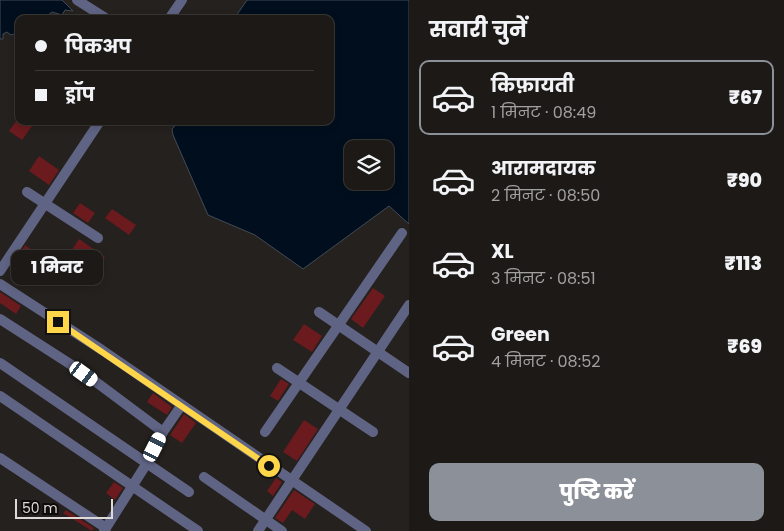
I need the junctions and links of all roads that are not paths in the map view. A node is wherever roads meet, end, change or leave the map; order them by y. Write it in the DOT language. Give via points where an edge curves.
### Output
graph roads {
  1 [pos="77,0"];
  2 [pos="182,0"];
  3 [pos="101,15"];
  4 [pos="172,15"];
  5 [pos="97,125"];
  6 [pos="27,192"];
  7 [pos="45,205"];
  8 [pos="402,233"];
  9 [pos="98,238"];
  10 [pos="0,271"];
  11 [pos="0,284"];
  12 [pos="409,305"];
  13 [pos="319,312"];
  14 [pos="0,319"];
  15 [pos="338,325"];
  16 [pos="377,351"];
  17 [pos="0,363"];
  18 [pos="277,368"];
  19 [pos="409,373"];
  20 [pos="299,382"];
  21 [pos="0,396"];
  22 [pos="182,406"];
  23 [pos="339,409"];
  24 [pos="163,432"];
  25 [pos="265,432"];
  26 [pos="373,432"];
  27 [pos="0,458"];
  28 [pos="147,463"];
  29 [pos="204,478"];
  30 [pos="292,481"];
  31 [pos="133,487"];
  32 [pos="189,492"];
  33 [pos="266,520"];
  34 [pos="105,530"];
  35 [pos="198,531"];
  36 [pos="258,531"];
  37 [pos="282,531"];
  38 [pos="366,531"];
  1 -- 3 [label="street"];
  2 -- 4 [label="street"];
  5 -- 7 [label="street"];
  6 -- 7 [label="street"];
  7 -- 9 [label="street"];
  7 -- 10 [label="street"];
  8 -- 15 [label="street"];
  11 -- 22 [label="street"];
  12 -- 16 [label="street"];
  13 -- 15 [label="street"];
  14 -- 24 [label="street" via="84,374"];
  15 -- 16 [label="street"];
  15 -- 20 [label="street"];
  16 -- 19 [label="street"];
  16 -- 23 [label="street"];
  17 -- 28 [label="street"];
  18 -- 20 [label="street"];
  20 -- 23 [label="street"];
  20 -- 25 [label="street"];
  21 -- 31 [label="street"];
  22 -- 24 [label="street"];
  22 -- 30 [label="street"];
  23 -- 26 [label="street"];
  23 -- 30 [label="street"];
  24 -- 28 [label="street"];
  27 -- 34 [label="street"];
  28 -- 31 [label="street"];
  28 -- 32 [label="street"];
  29 -- 33 [label="street"];
  30 -- 33 [label="street"];
  30 -- 38 [label="street"];
  31 -- 34 [label="street"];
  31 -- 35 [label="street"];
  33 -- 36 [label="street"];
  33 -- 37 [label="street"];
}
